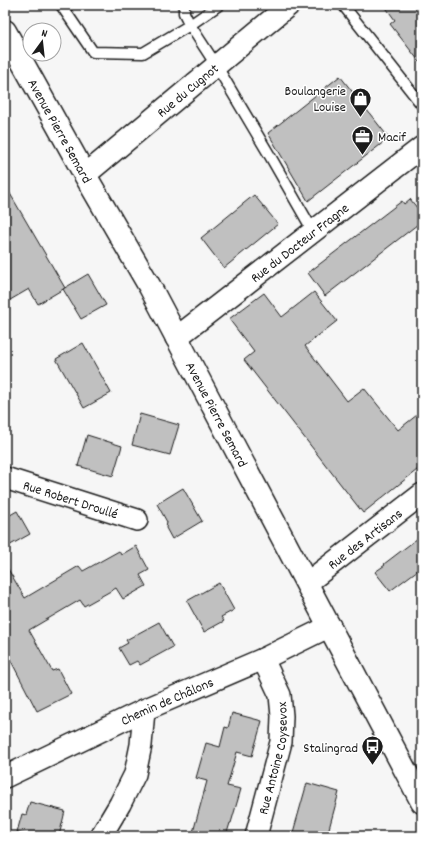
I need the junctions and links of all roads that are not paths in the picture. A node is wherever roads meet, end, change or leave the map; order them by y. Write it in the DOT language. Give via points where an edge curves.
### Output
graph roads {
  1 [pos="61,5"];
  2 [pos="184,5"];
  3 [pos="219,5"];
  4 [pos="289,5"];
  5 [pos="343,5"];
  6 [pos="190,26"];
  7 [pos="5,31"];
  8 [pos="216,65"];
  9 [pos="422,105"];
  10 [pos="422,147"];
  11 [pos="85,175"];
  12 [pos="313,231"];
  13 [pos="176,338"];
  14 [pos="5,478"];
  15 [pos="422,494"];
  16 [pos="137,520"];
  17 [pos="306,583"];
  18 [pos="330,626"];
  19 [pos="263,659"];
  20 [pos="144,710"];
  21 [pos="5,777"];
  22 [pos="422,802"];
  23 [pos="101,836"];
  24 [pos="256,836"];
  1 -- 6 [label="lane" via="93,52 143,53"];
  2 -- 6 [label="lane" via="184,13"];
  3 -- 6 [label="lane"];
  4 -- 8 [label="street, Rue du Cugnot"];
  5 -- 9 [label="lane"];
  6 -- 8 [label="lane"];
  7 -- 11 [label="main road, Avenue Pierre Semard"];
  8 -- 11 [label="street, Rue du Cugnot"];
  8 -- 12 [label="lane"];
  10 -- 12 [label="street, Rue du Docteur Fragne"];
  11 -- 13 [label="main road, Avenue Pierre Semard" via="150,287"];
  12 -- 13 [label="street, Rue du Docteur Fragne"];
  13 -- 17 [label="main road, Avenue Pierre Semard"];
  14 -- 16 [label="street, Rue Robert Droullé"];
  15 -- 17 [label="street, Rue des Artisans"];
  17 -- 18 [label="main road, Avenue Pierre Semard"];
  18 -- 19 [label="street, Chemin de Châlons"];
  18 -- 22 [label="main road, Avenue Pierre Semard"];
  19 -- 20 [label="street, Chemin de Châlons"];
  19 -- 24 [label="street, Rue Antoine Coysevox" via="280,695 281,742"];
  20 -- 21 [label="street, Chemin de Châlons"];
  20 -- 23 [label="street" via="135,774"];
}
